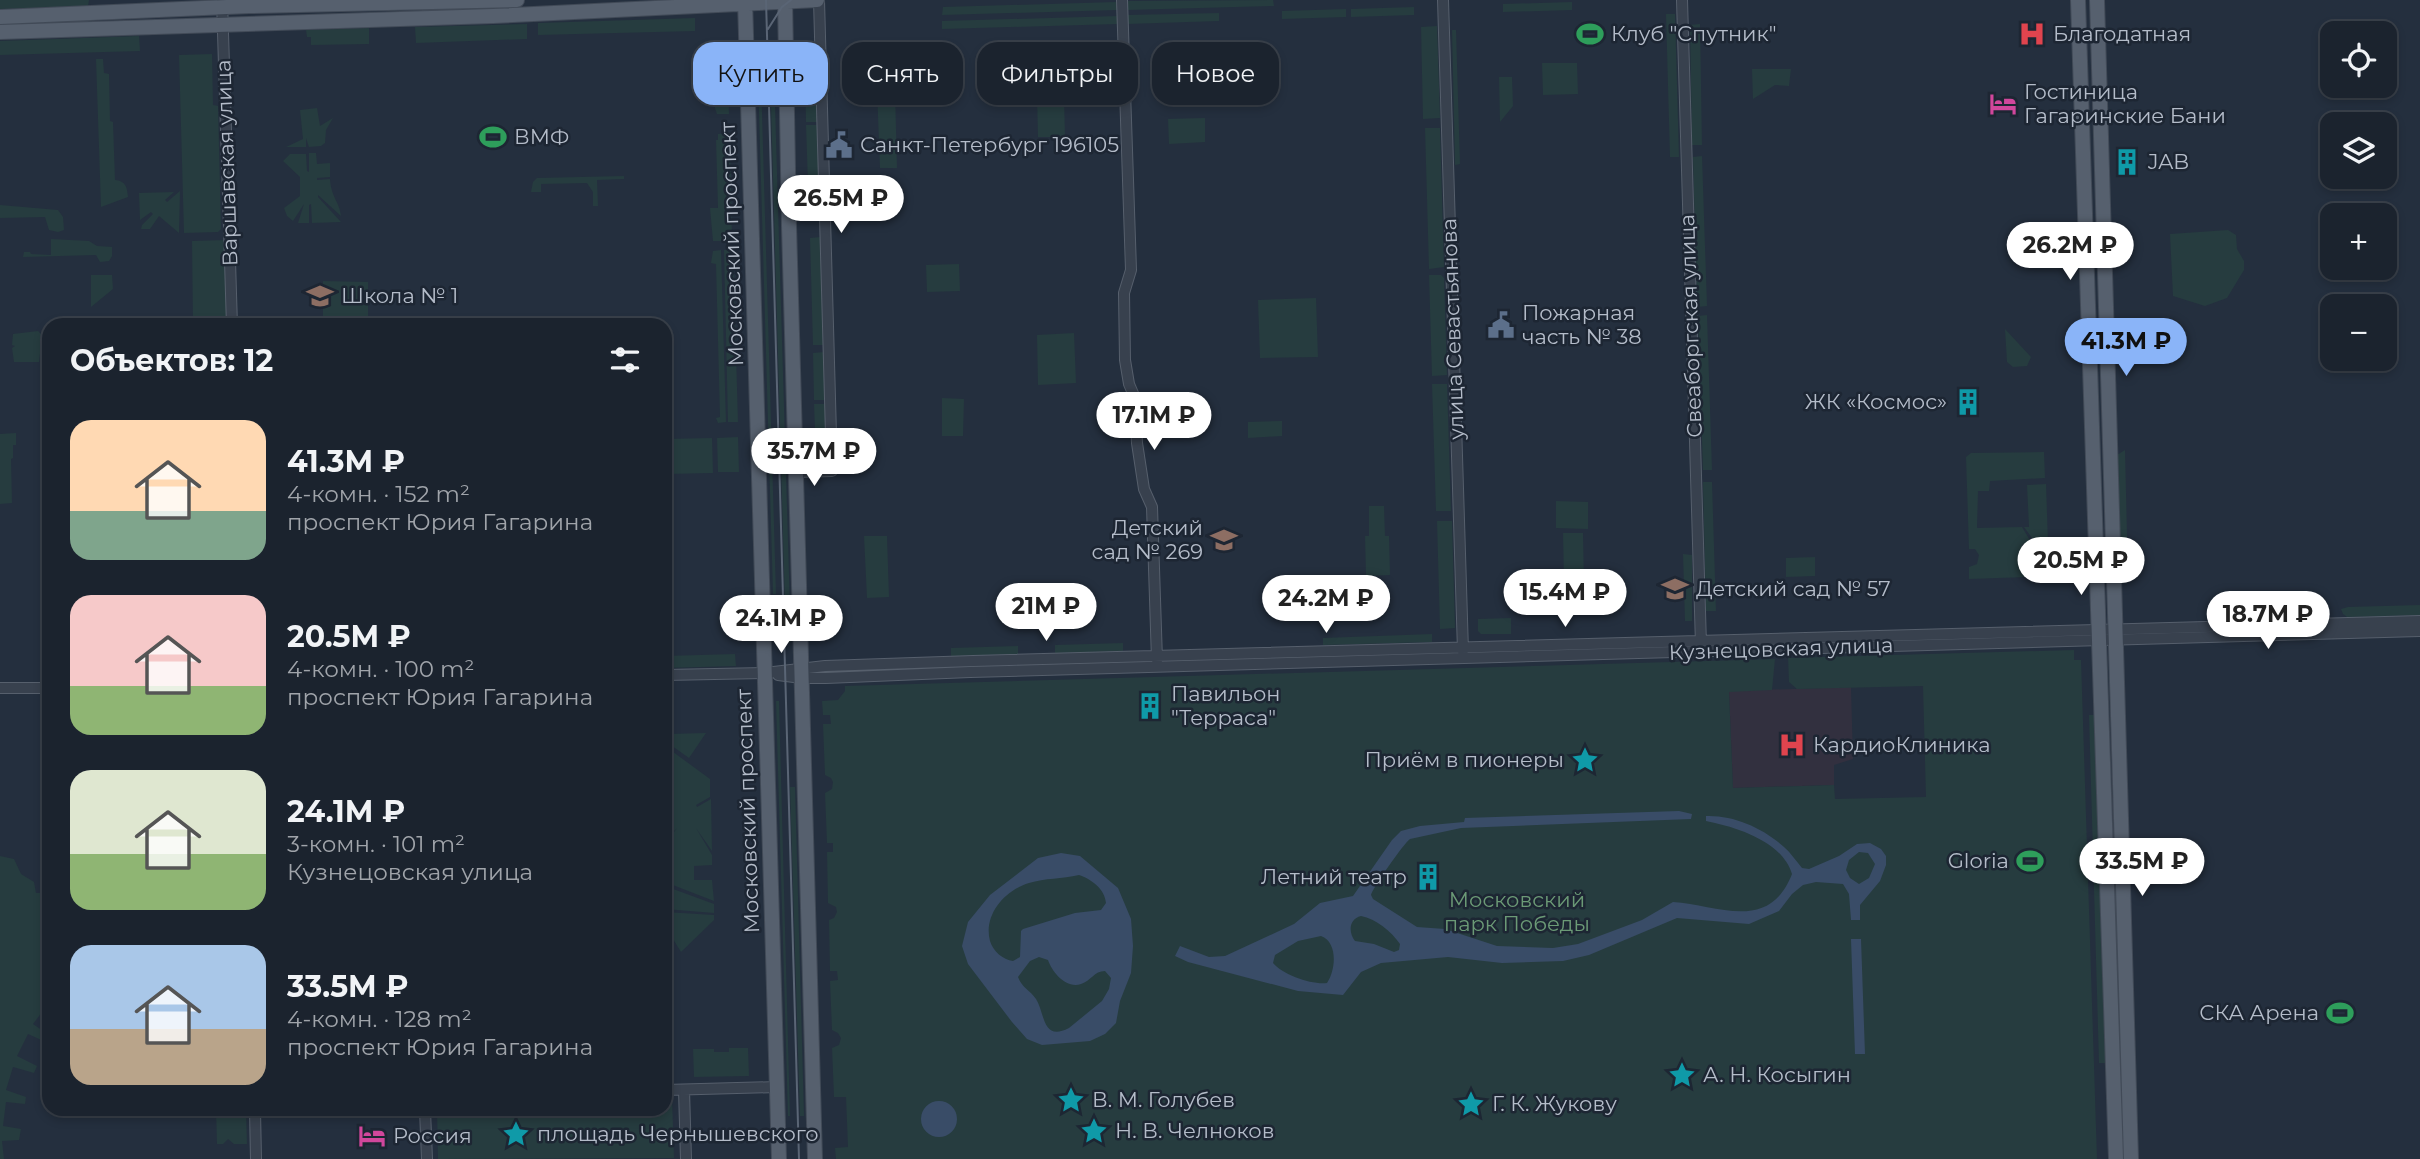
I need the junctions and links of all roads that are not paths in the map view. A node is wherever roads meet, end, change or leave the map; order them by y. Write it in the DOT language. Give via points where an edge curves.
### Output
graph roads {
  1 [pos="517,0"];
  2 [pos="818,0"];
  3 [pos="1122,0"];
  4 [pos="1443,0"];
  5 [pos="1682,0"];
  6 [pos="2078,0"];
  7 [pos="2097,0"];
  8 [pos="785,1"];
  9 [pos="745,2"];
  10 [pos="222,4"];
  11 [pos="0,17"];
  12 [pos="223,24"];
  13 [pos="0,32"];
  14 [pos="232,318"];
  15 [pos="796,472"];
  16 [pos="2420,621"];
  17 [pos="2420,631"];
  18 [pos="2116,634"];
  19 [pos="2100,635"];
  20 [pos="1701,646"];
  21 [pos="1463,653"];
  22 [pos="1157,662"];
  23 [pos="765,673"];
  24 [pos="802,673"];
  25 [pos="672,676"];
  26 [pos="0,688"];
  27 [pos="42,688"];
  28 [pos="778,1087"];
  29 [pos="672,1090"];
  30 [pos="684,1090"];
  31 [pos="255,1116"];
  32 [pos="425,1116"];
  33 [pos="256,1159"];
  34 [pos="427,1159"];
  35 [pos="686,1159"];
  36 [pos="779,1159"];
  37 [pos="815,1159"];
  38 [pos="2116,1159"];
  39 [pos="2131,1159"];
  1 -- 10 [label="main road"];
  2 -- 8 [label="main road"];
  2 -- 15 [label="street" via="832,471"];
  3 -- 22 [label="street" via="1131,270 1124,302 1125,360 1135,398 1142,476 1152,507"];
  4 -- 21 [label="street, улица Севастьянова"];
  5 -- 20 [label="street, Свеаборгская улица"];
  6 -- 19 [label="main road"];
  7 -- 18 [label="main road"];
  8 -- 9 [label="main road"];
  8 -- 15 [label="main road"];
  9 -- 12 [label="main road"];
  9 -- 23 [label="main road, Московский проспект"];
  10 -- 11 [label="main road"];
  10 -- 12 [label="street, Варшавская улица"];
  12 -- 13 [label="main road"];
  12 -- 14 [label="street, Варшавская улица"];
  15 -- 24 [label="main road"];
  16 -- 18 [label="street, Кузнецовская улица"];
  17 -- 18 [label="street, Кузнецовская улица"];
  18 -- 19 [label="street, Кузнецовская улица"];
  18 -- 39 [label="main road"];
  19 -- 20 [label="street, Кузнецовская улица"];
  19 -- 38 [label="main road"];
  20 -- 21 [label="street, Кузнецовская улица"];
  21 -- 22 [label="street, Кузнецовская улица"];
  22 -- 24 [label="street, Кузнецовская улица"];
  23 -- 24 [label="street, Кузнецовская улица"];
  23 -- 25 [label="street, Кузнецовская улица"];
  23 -- 28 [label="main road, Московский проспект"];
  24 -- 37 [label="main road"];
  26 -- 27 [label="street"];
  28 -- 30 [label="street"];
  28 -- 36 [label="main road, Московский проспект"];
  29 -- 30 [label="street"];
  30 -- 35 [label="street"];
  31 -- 33 [label="street"];
  32 -- 34 [label="street"];
}
